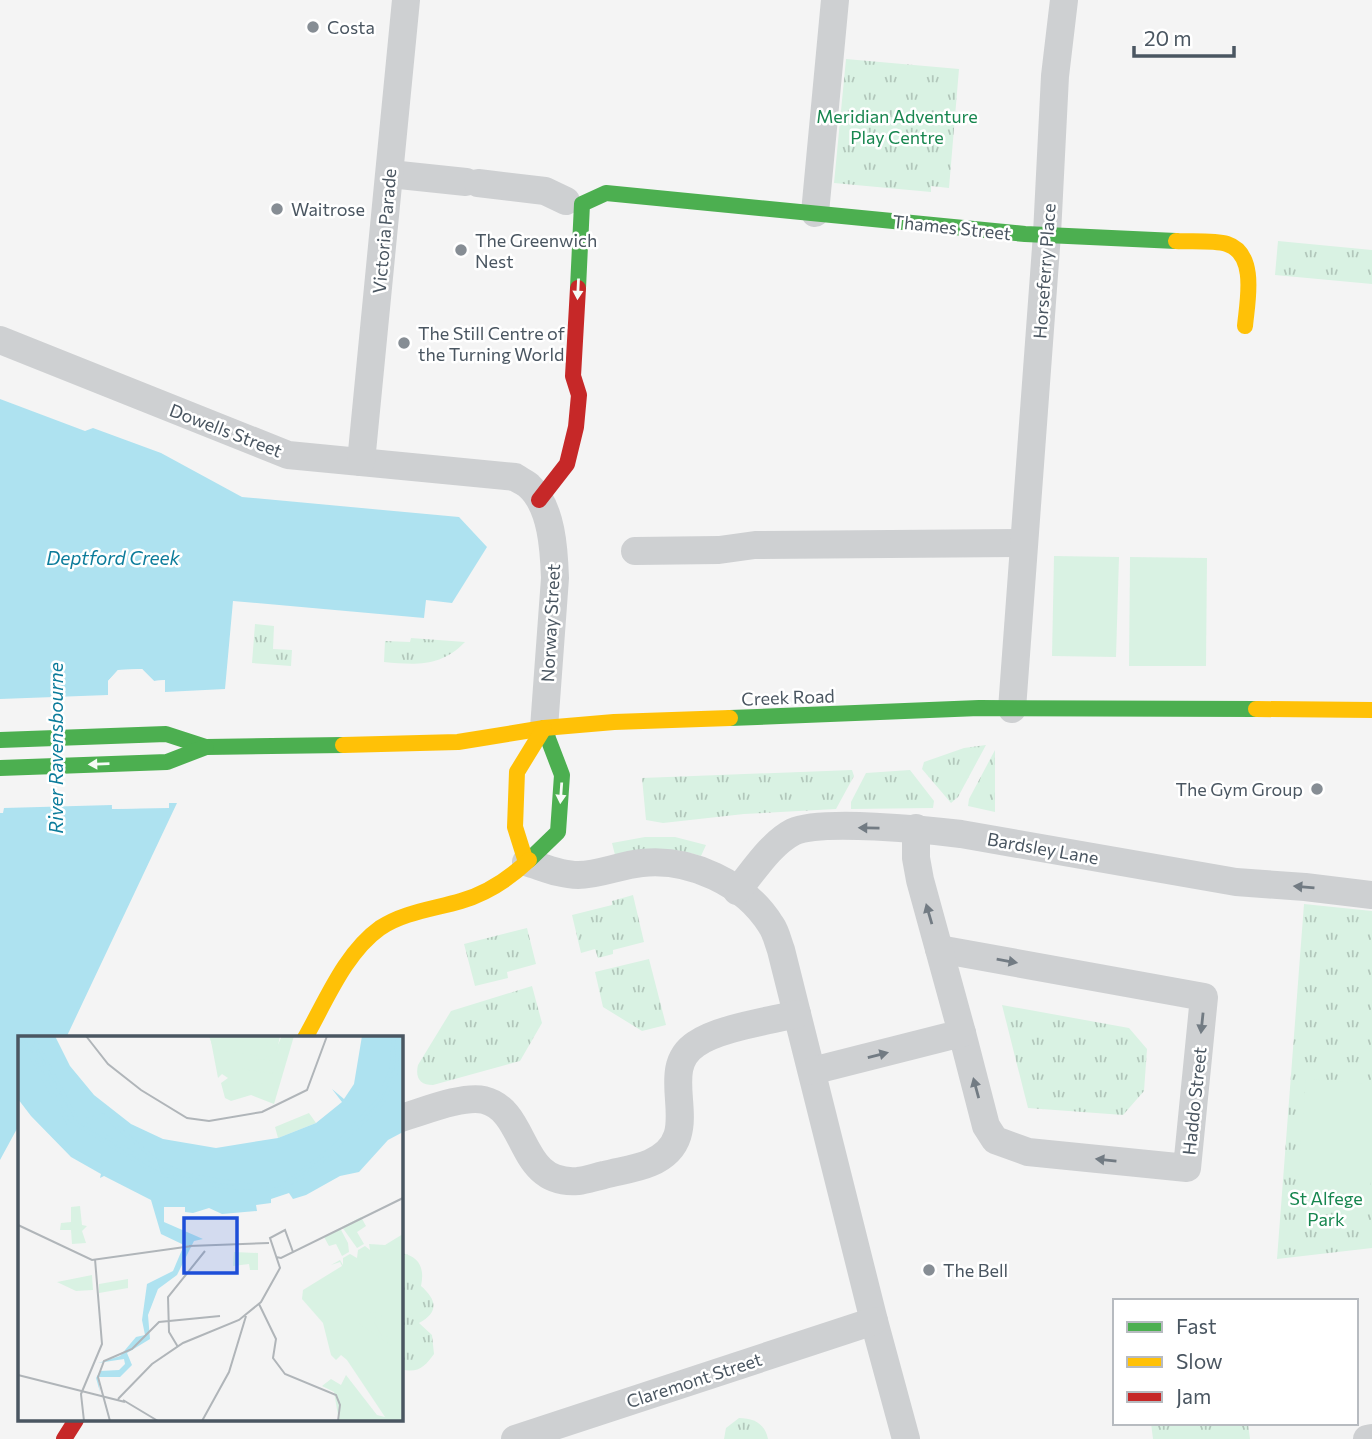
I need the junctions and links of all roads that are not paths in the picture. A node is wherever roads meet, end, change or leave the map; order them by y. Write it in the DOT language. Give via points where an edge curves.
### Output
graph roads {
  1 [pos="406,0"];
  2 [pos="835,0"];
  3 [pos="1064,0"];
  4 [pos="390,174"];
  5 [pos="577,200"];
  6 [pos="815,213"];
  7 [pos="1047,234"];
  8 [pos="1245,327"];
  9 [pos="0,340"];
  10 [pos="361,462"];
  11 [pos="539,500"];
  12 [pos="1024,543"];
  13 [pos="635,551"];
  14 [pos="1012,709"];
  15 [pos="1372,710"];
  16 [pos="544,728"];
  17 [pos="0,740"];
  18 [pos="206,747"];
  19 [pos="0,768"];
  20 [pos="916,828"];
  21 [pos="526,862"];
  22 [pos="737,891"];
  23 [pos="1372,895"];
  24 [pos="939,949"];
  25 [pos="797,1014"];
  26 [pos="962,1033"];
  27 [pos="306,1036"];
  28 [pos="812,1071"];
  29 [pos="402,1118"];
  30 [pos="874,1321"];
  31 [pos="75,1422"];
  32 [pos="1372,1438"];
  33 [pos="64,1439"];
  34 [pos="515,1439"];
  35 [pos="906,1439"];
  36 [pos="1367,1439"];
  1 -- 4 [label="street, Victoria Parade"];
  2 -- 6 [label="street"];
  3 -- 7 [label="street, Horseferry Place"];
  4 -- 5 [label="street, Thames Street" via="545,191"];
  4 -- 10 [label="street, Victoria Parade"];
  5 -- 6 [label="main road, Thames Street" via="606,193"];
  5 -- 11 [label="main road, one-way" via="582,212 573,376 579,395 576,427 567,464"];
  6 -- 7 [label="main road, Thames Street"];
  7 -- 8 [label="main road, Thames Street" via="1227,244 1245,259"];
  7 -- 12 [label="street, Horseferry Place"];
  9 -- 10 [label="street, Dowells Street" via="288,455"];
  10 -- 11 [label="street, Dowells Street" via="515,477"];
  11 -- 16 [label="street, Norway Street" via="547,519 555,578"];
  12 -- 13 [label="street" via="755,545"];
  12 -- 14 [label="street, Horseferry Place"];
  14 -- 15 [label="main road, Creek Road"];
  14 -- 16 [label="main road, Creek Road"];
  16 -- 18 [label="main road, Creek Road" via="447,743"];
  16 -- 21 [label="main road" via="517,772 515,827"];
  16 -- 21 [label="main road, one-way" via="562,775 558,832"];
  17 -- 18 [label="main road, Creek Road" via="166,734"];
  18 -- 19 [label="main road, Creek Road, one-way" via="167,762"];
  20 -- 22 [label="street, Bardsley Lane, one-way" via="794,832 778,843"];
  23 -- 20 [label="street, Bardsley Lane, one-way" via="1236,883"];
  24 -- 20 [label="street, Haddo Street, one-way" via="920,880"];
  21 -- 22 [label="street" via="580,875 663,861 689,865"];
  21 -- 27 [label="main road" via="487,891 415,912 380,929 356,951"];
  22 -- 25 [label="street" via="772,926"];
  24 -- 26 [label="street, Haddo Street"];
  24 -- 26 [label="street, Haddo Street, one-way" via="1204,997 1187,1168 1028,1152 995,1140 986,1126"];
  25 -- 28 [label="street"];
  25 -- 29 [label="street" via="714,1035 694,1045 681,1060 677,1079 681,1127 672,1147 651,1163 578,1181 553,1179 533,1163 501,1108 482,1100"];
  28 -- 26 [label="street, one-way"];
  28 -- 30 [label="street"];
  30 -- 34 [label="street, Claremont Street"];
  30 -- 35 [label="street"];
  31 -- 33 [label="main road"];
  32 -- 36 [label="street"];
}
